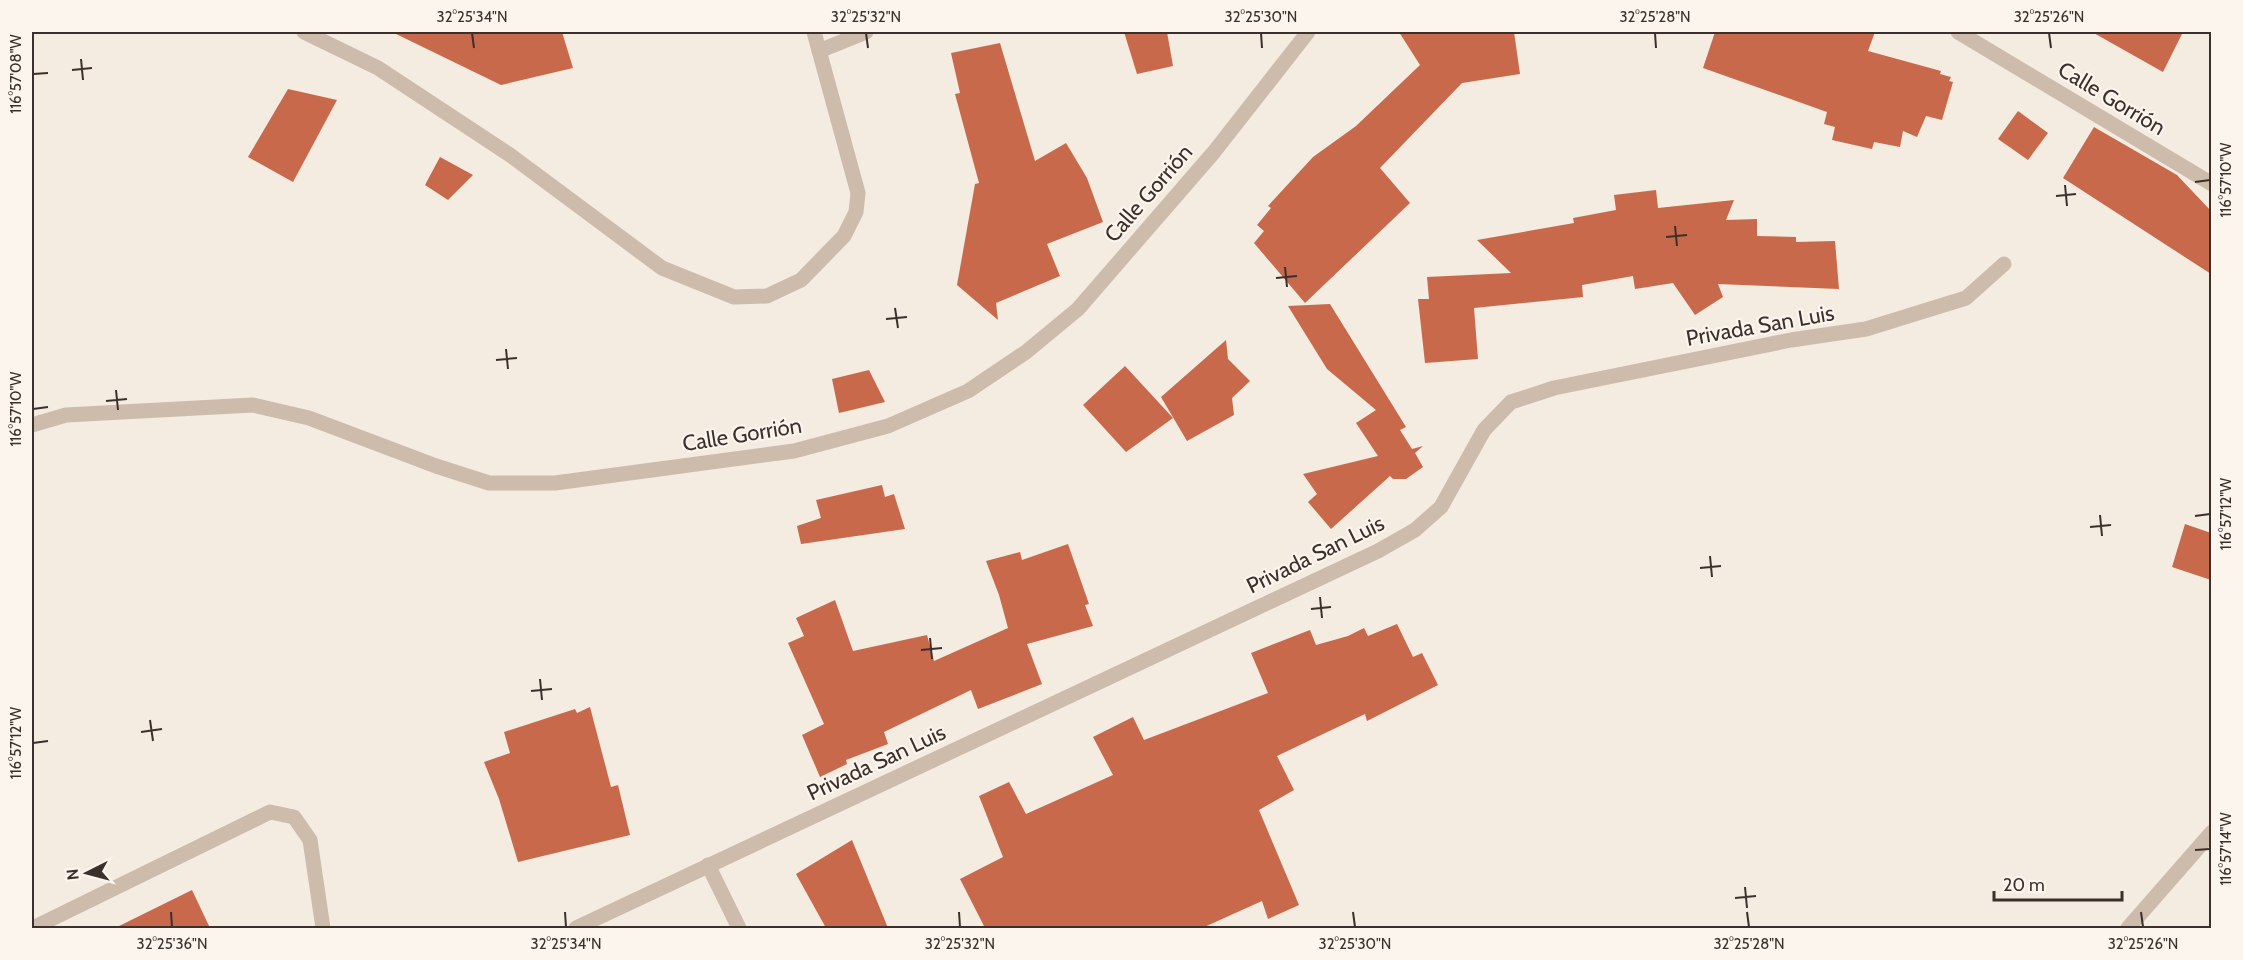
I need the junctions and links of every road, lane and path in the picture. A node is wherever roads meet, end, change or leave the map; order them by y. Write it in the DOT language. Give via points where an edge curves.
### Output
graph roads {
  1 [pos="304,32"];
  2 [pos="814,32"];
  3 [pos="866,32"];
  4 [pos="1308,32"];
  5 [pos="1958,32"];
  6 [pos="819,51"];
  7 [pos="2211,184"];
  8 [pos="2004,264"];
  9 [pos="32,425"];
  10 [pos="2211,832"];
  11 [pos="708,865"];
  12 [pos="33,928"];
  13 [pos="322,928"];
  14 [pos="576,928"];
  15 [pos="739,928"];
  16 [pos="2128,928"];
  1 -- 6 [label="street" via="378,68 501,149 662,267 734,297 767,296 801,280 844,236 856,212 858,194"];
  2 -- 6 [label="street"];
  3 -- 6 [label="street"];
  4 -- 9 [label="street, Calle Gorrión" via="1214,152 1078,309 1026,352 968,391 888,426 795,451 555,483 489,483 309,418 253,405 66,415"];
  5 -- 7 [label="street, Calle Gorrión"];
  8 -- 11 [label="street, Privada San Luis" via="1966,298 1920,314 1866,329 1791,340 1554,388 1511,402 1484,430 1441,507 1415,530"];
  10 -- 16 [label="street"];
  11 -- 14 [label="street, Privada San Luis"];
  11 -- 15 [label="street"];
  12 -- 13 [label="street" via="270,812 294,817 310,840"];
}
